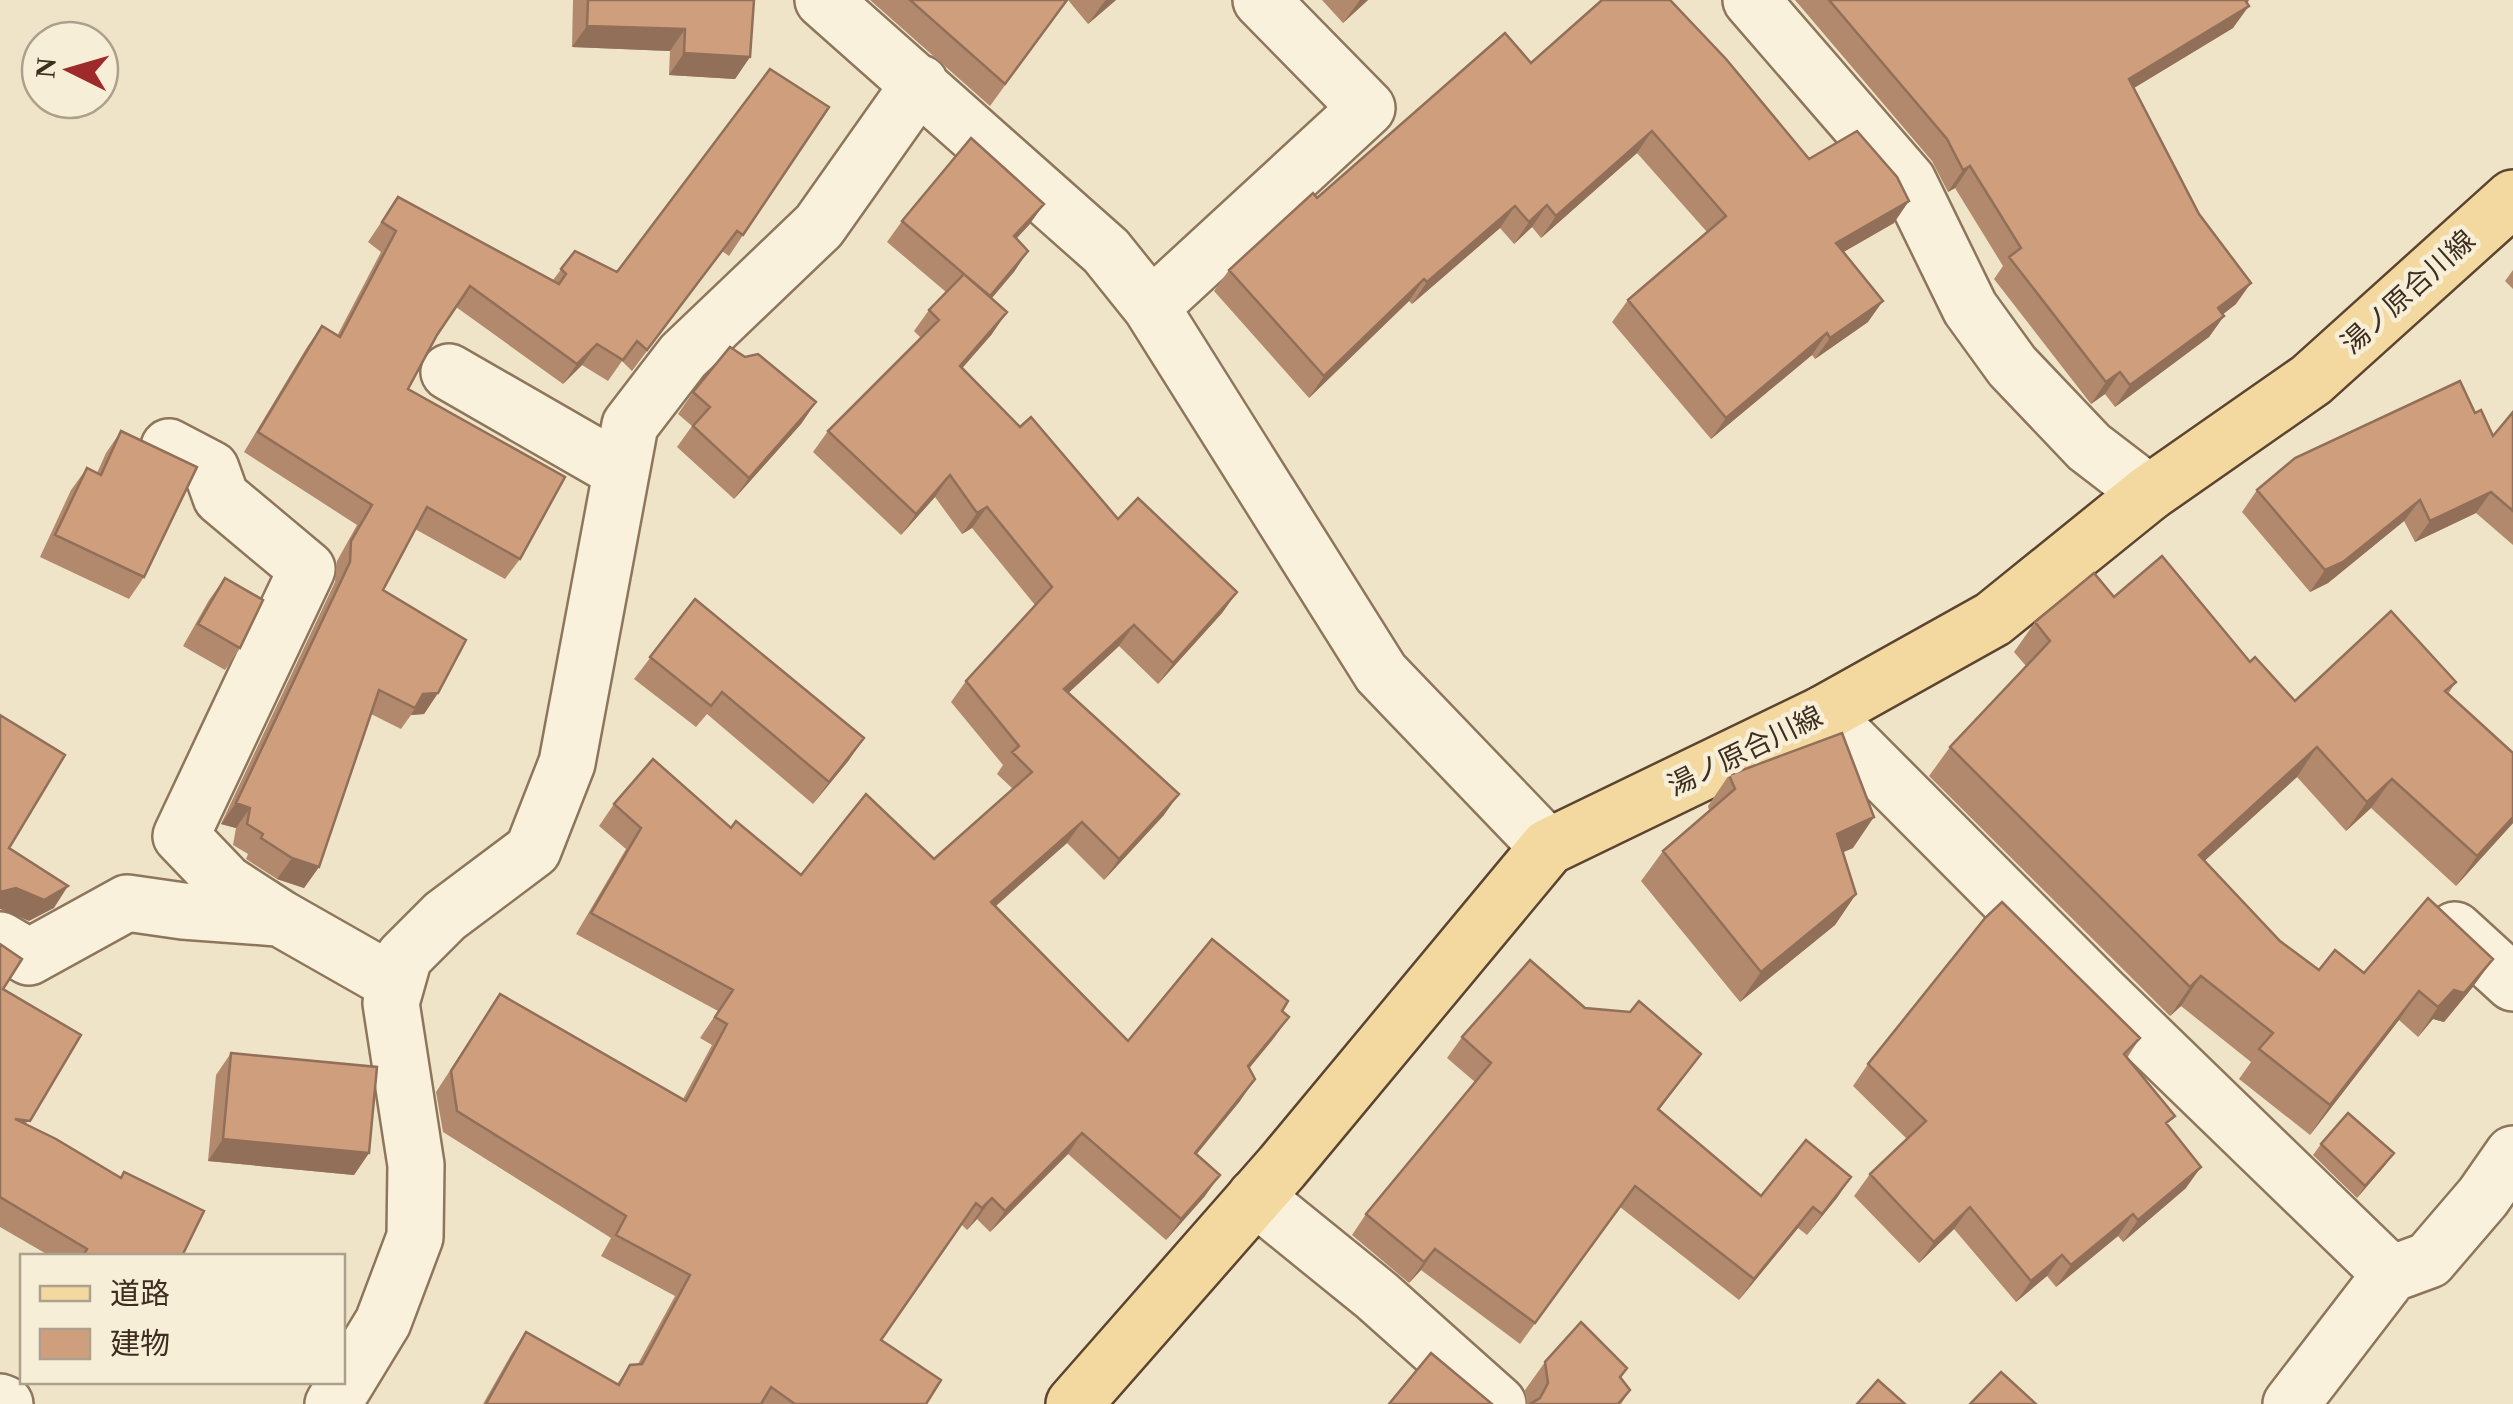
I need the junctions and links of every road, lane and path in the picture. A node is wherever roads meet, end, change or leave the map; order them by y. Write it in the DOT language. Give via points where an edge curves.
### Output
graph roads {
  1 [pos="823,0"];
  2 [pos="1262,0"];
  3 [pos="1751,0"];
  4 [pos="920,84"];
  5 [pos="2513,198"];
  6 [pos="1151,307"];
  7 [pos="449,372"];
  8 [pos="169,448"];
  9 [pos="621,470"];
  10 [pos="2149,494"];
  11 [pos="1823,714"];
  12 [pos="1548,848"];
  13 [pos="280,918"];
  14 [pos="2454,930"];
  15 [pos="0,940"];
  16 [pos="396,984"];
  17 [pos="2513,984"];
  18 [pos="2513,1154"];
  19 [pos="1255,1197"];
  20 [pos="2391,1274"];
  21 [pos="333,1404"];
  22 [pos="1074,1404"];
  23 [pos="1498,1404"];
  24 [pos="2291,1404"];
  1 -- 4 [label="street"];
  2 -- 6 [label="street" via="1367,108"];
  3 -- 10 [label="street" via="1908,182 1970,308 2012,366 2090,447"];
  4 -- 6 [label="street" via="1106,251"];
  4 -- 9 [label="street" via="819,226 684,356 630,425"];
  5 -- 10 [label="main road, 湯ノ原合川線" via="2311,380"];
  6 -- 12 [label="street" via="1381,673"];
  7 -- 9 [label="street"];
  8 -- 13 [label="street" via="211,469 222,497 306,570 181,836 226,883"];
  9 -- 16 [label="street" via="567,763 533,850 404,957"];
  10 -- 11 [label="main road, 湯ノ原合川線" via="1993,620"];
  11 -- 12 [label="main road, 湯ノ原合川線"];
  11 -- 20 [label="street"];
  12 -- 19 [label="main road, 湯ノ原合川線"];
  13 -- 15 [label="street" via="127,903 28,958"];
  13 -- 16 [label="street"];
  14 -- 17 [label="street"];
  16 -- 21 [label="street" via="391,1003 416,1165 416,1237 383,1322"];
  18 -- 20 [label="street" via="2428,1260"];
  19 -- 22 [label="main road, 湯ノ原合川線"];
  19 -- 23 [label="street"];
  20 -- 24 [label="street"];
}
